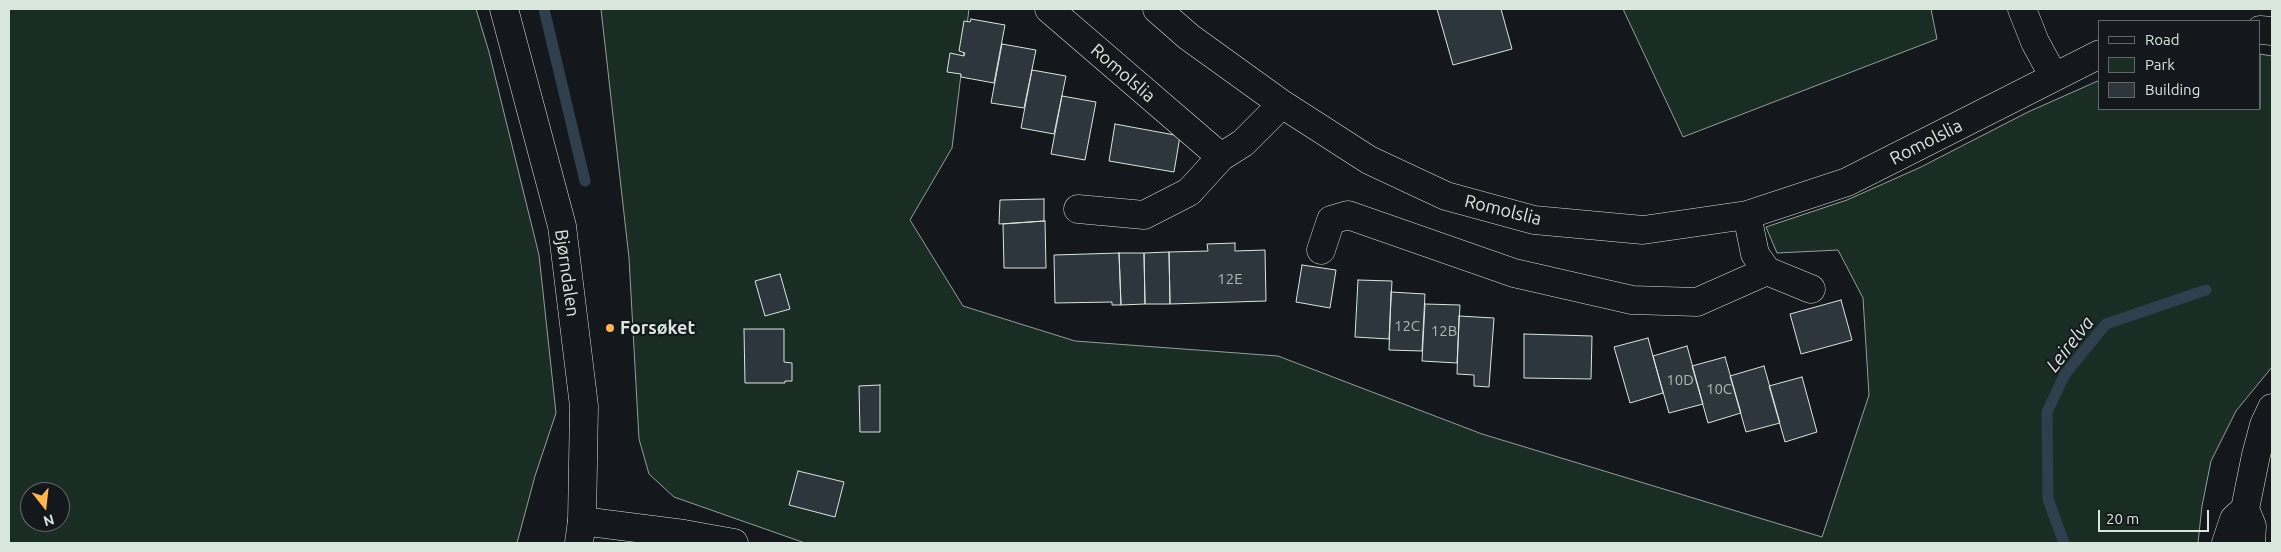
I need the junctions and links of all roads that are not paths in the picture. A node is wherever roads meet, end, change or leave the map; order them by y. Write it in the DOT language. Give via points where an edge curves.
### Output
graph roads {
  1 [pos="504,9"];
  2 [pos="1049,9"];
  3 [pos="1157,9"];
  4 [pos="2022,9"];
  5 [pos="2098,55"];
  6 [pos="2054,76"];
  7 [pos="1282,104"];
  8 [pos="1221,157"];
  9 [pos="1078,209"];
  10 [pos="1747,215"];
  11 [pos="1321,250"];
  12 [pos="1767,271"];
  13 [pos="1811,289"];
  14 [pos="2272,408"];
  15 [pos="2245,509"];
  16 [pos="581,532"];
  17 [pos="734,543"];
  18 [pos="2226,543"];
  19 [pos="2251,543"];
  1 -- 16 [label="street, Bjørndalen" via="562,226 584,406"];
  2 -- 8 [label="street, Romolslia"];
  3 -- 7 [label="street, Romolslia" via="1189,37"];
  4 -- 6 [label="street"];
  5 -- 6 [label="street, Romolslia"];
  6 -- 10 [label="street, Romolslia" via="1846,182"];
  7 -- 8 [label="street" via="1243,143"];
  7 -- 10 [label="street, Romolslia" via="1369,160 1446,196 1534,220 1643,230"];
  8 -- 9 [label="street" via="1189,192 1144,215"];
  10 -- 12 [label="street" via="1755,254"];
  11 -- 12 [label="street" via="1331,220 1348,215 1514,273 1632,300 1697,302"];
  12 -- 13 [label="street"];
  14 -- 15 [label="street" via="2264,425"];
  15 -- 18 [label="street" via="2234,519"];
  15 -- 19 [label="street" via="2252,526"];
  16 -- 17 [label="street" via="684,534"];
}
